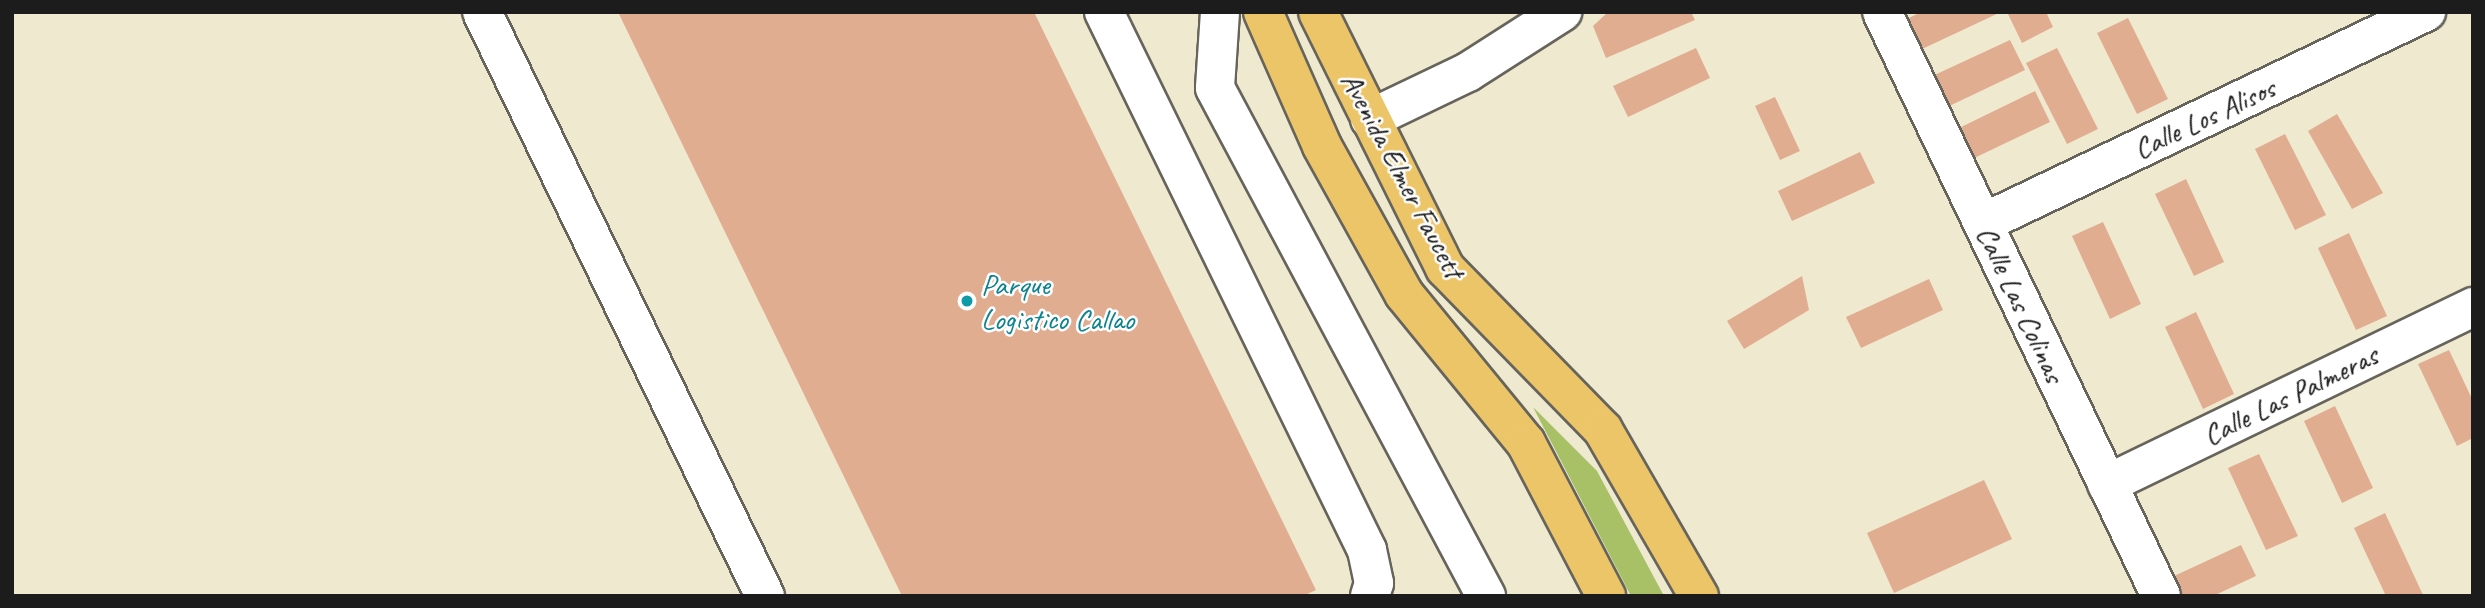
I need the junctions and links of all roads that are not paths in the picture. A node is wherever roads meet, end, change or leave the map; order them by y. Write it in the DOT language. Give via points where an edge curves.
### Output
graph roads {
  1 [pos="482,12"];
  2 [pos="1104,12"];
  3 [pos="1220,12"];
  4 [pos="1263,12"];
  5 [pos="1318,12"];
  6 [pos="1562,12"];
  7 [pos="1882,12"];
  8 [pos="2401,18"];
  9 [pos="1370,119"];
  10 [pos="1983,223"];
  11 [pos="2473,307"];
  12 [pos="2107,484"];
  13 [pos="765,596"];
  14 [pos="1370,596"];
  15 [pos="1486,596"];
  16 [pos="1606,596"];
  17 [pos="1699,596"];
  18 [pos="2161,596"];
  1 -- 13 [label="street"];
  2 -- 14 [label="street" via="1367,550 1374,583"];
  3 -- 15 [label="street" via="1214,88"];
  4 -- 16 [label="highway, Avenida Elmer Faucett" via="1322,146 1404,294 1526,443"];
  5 -- 9 [label="highway, Avenida Elmer Faucett"];
  6 -- 9 [label="street" via="1468,72"];
  7 -- 10 [label="street, Calle Las Colinas"];
  8 -- 10 [label="street, Calle Los Alisos"];
  9 -- 17 [label="highway, Avenida Elmer Faucett" via="1445,268 1604,429"];
  10 -- 12 [label="street, Calle Las Colinas"];
  11 -- 12 [label="street, Calle Las Palmeras"];
  12 -- 18 [label="street, Calle Las Colinas"];
}
